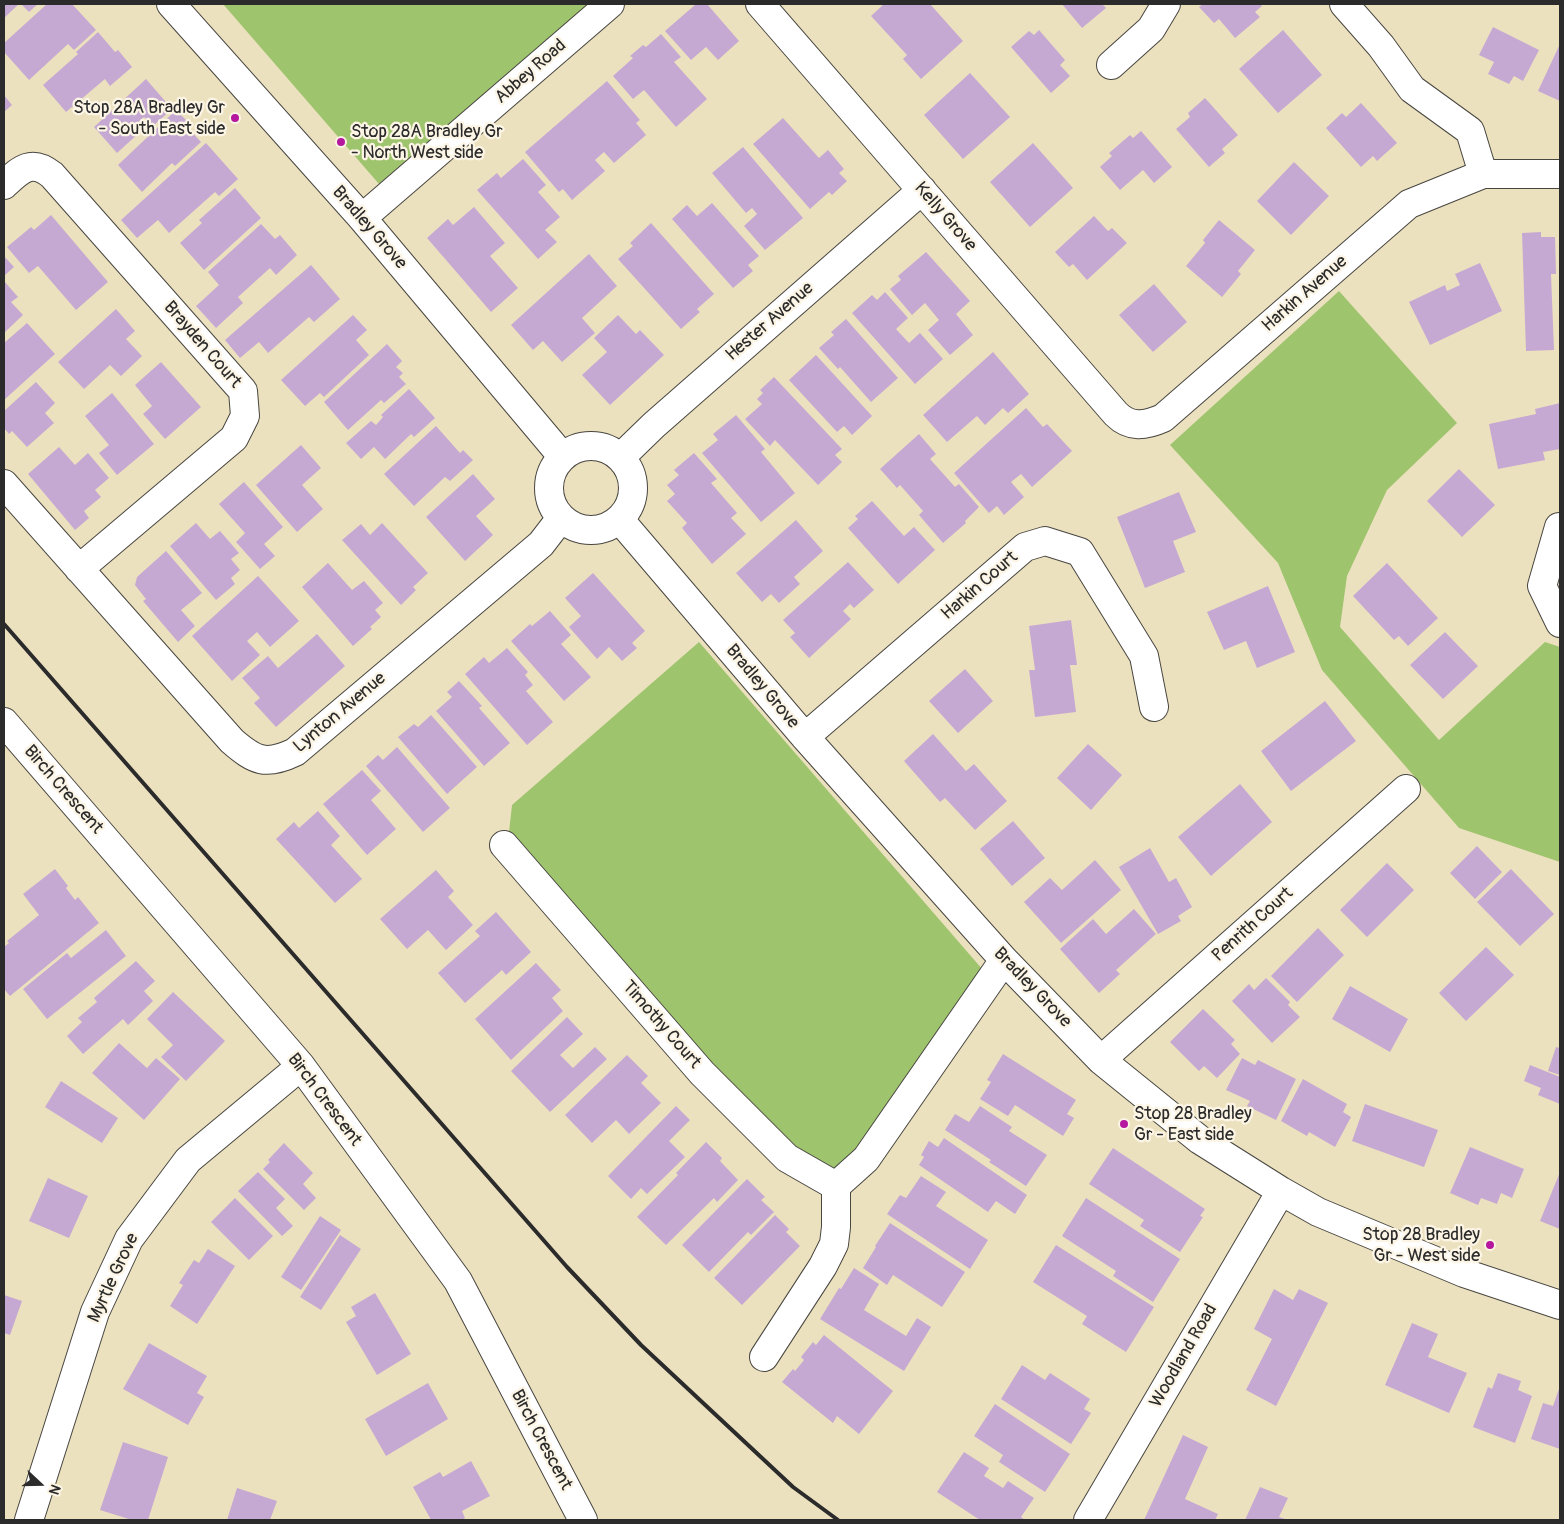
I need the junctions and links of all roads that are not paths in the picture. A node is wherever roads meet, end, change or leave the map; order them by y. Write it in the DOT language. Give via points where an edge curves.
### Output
graph roads {
  1 [pos="171,4"];
  2 [pos="610,4"];
  3 [pos="760,4"];
  4 [pos="1166,4"];
  5 [pos="1344,4"];
  6 [pos="1112,65"];
  7 [pos="1484,174"];
  8 [pos="1560,174"];
  9 [pos="4,185"];
  10 [pos="922,190"];
  11 [pos="362,218"];
  12 [pos="1134,425"];
  13 [pos="562,456"];
  14 [pos="621,457"];
  15 [pos="4,484"];
  16 [pos="560,518"];
  17 [pos="620,520"];
  18 [pos="1559,527"];
  19 [pos="79,569"];
  20 [pos="1560,623"];
  21 [pos="1154,707"];
  22 [pos="4,722"];
  23 [pos="805,737"];
  24 [pos="1406,790"];
  25 [pos="504,845"];
  26 [pos="1004,960"];
  27 [pos="1101,1060"];
  28 [pos="301,1066"];
  29 [pos="836,1186"];
  30 [pos="1281,1191"];
  31 [pos="1560,1305"];
  32 [pos="764,1357"];
  33 [pos="29,1520"];
  34 [pos="583,1520"];
  35 [pos="1088,1520"];
  1 -- 11 [label="street, Bradley Grove"];
  2 -- 11 [label="street, Abbey Road"];
  3 -- 10 [label="street, Kelly Grove"];
  4 -- 6 [label="street" via="1152,29"];
  5 -- 7 [label="street" via="1381,46 1412,89 1470,131"];
  7 -- 8 [label="street"];
  7 -- 12 [label="street, Harkin Avenue" via="1408,204 1162,418 1150,424"];
  9 -- 19 [label="street, Brayden Court" via="30,166 43,167 243,391 245,416 234,438"];
  10 -- 12 [label="street, Kelly Grove" via="1116,414"];
  10 -- 14 [label="street, Hester Avenue"];
  11 -- 13 [label="street, Bradley Grove"];
  13 -- 14 [label="street" via="588,445 605,448"];
  13 -- 16 [label="street" via="551,473 548,492 552,507"];
  14 -- 17 [label="street" via="631,472 634,486 631,504"];
  15 -- 19 [label="street, Lynton Avenue"];
  16 -- 17 [label="street" via="586,531 604,529"];
  16 -- 19 [label="street, Lynton Avenue" via="541,544 295,752 281,759 266,761 247,754 232,741"];
  17 -- 23 [label="street, Bradley Grove"];
  18 -- 20 [label="street" via="1542,586"];
  21 -- 23 [label="street, Harkin Court" via="1144,656 1080,552 1045,541 1025,547"];
  22 -- 28 [label="street, Birch Crescent"];
  23 -- 26 [label="street, Bradley Grove"];
  24 -- 27 [label="street, Penrith Court"];
  25 -- 29 [label="street, Timothy Court" via="702,1073 787,1158"];
  26 -- 27 [label="street, Bradley Grove"];
  26 -- 29 [label="street" via="866,1159"];
  27 -- 30 [label="street, Bradley Grove" via="1200,1140"];
  28 -- 33 [label="street, Myrtle Grove" via="188,1160 129,1239 95,1312"];
  28 -- 34 [label="street, Birch Crescent" via="458,1281"];
  29 -- 32 [label="street" via="834,1244"];
  30 -- 31 [label="street, Bradley Grove" via="1318,1212 1464,1273"];
  30 -- 35 [label="street, Woodland Road"];
}
